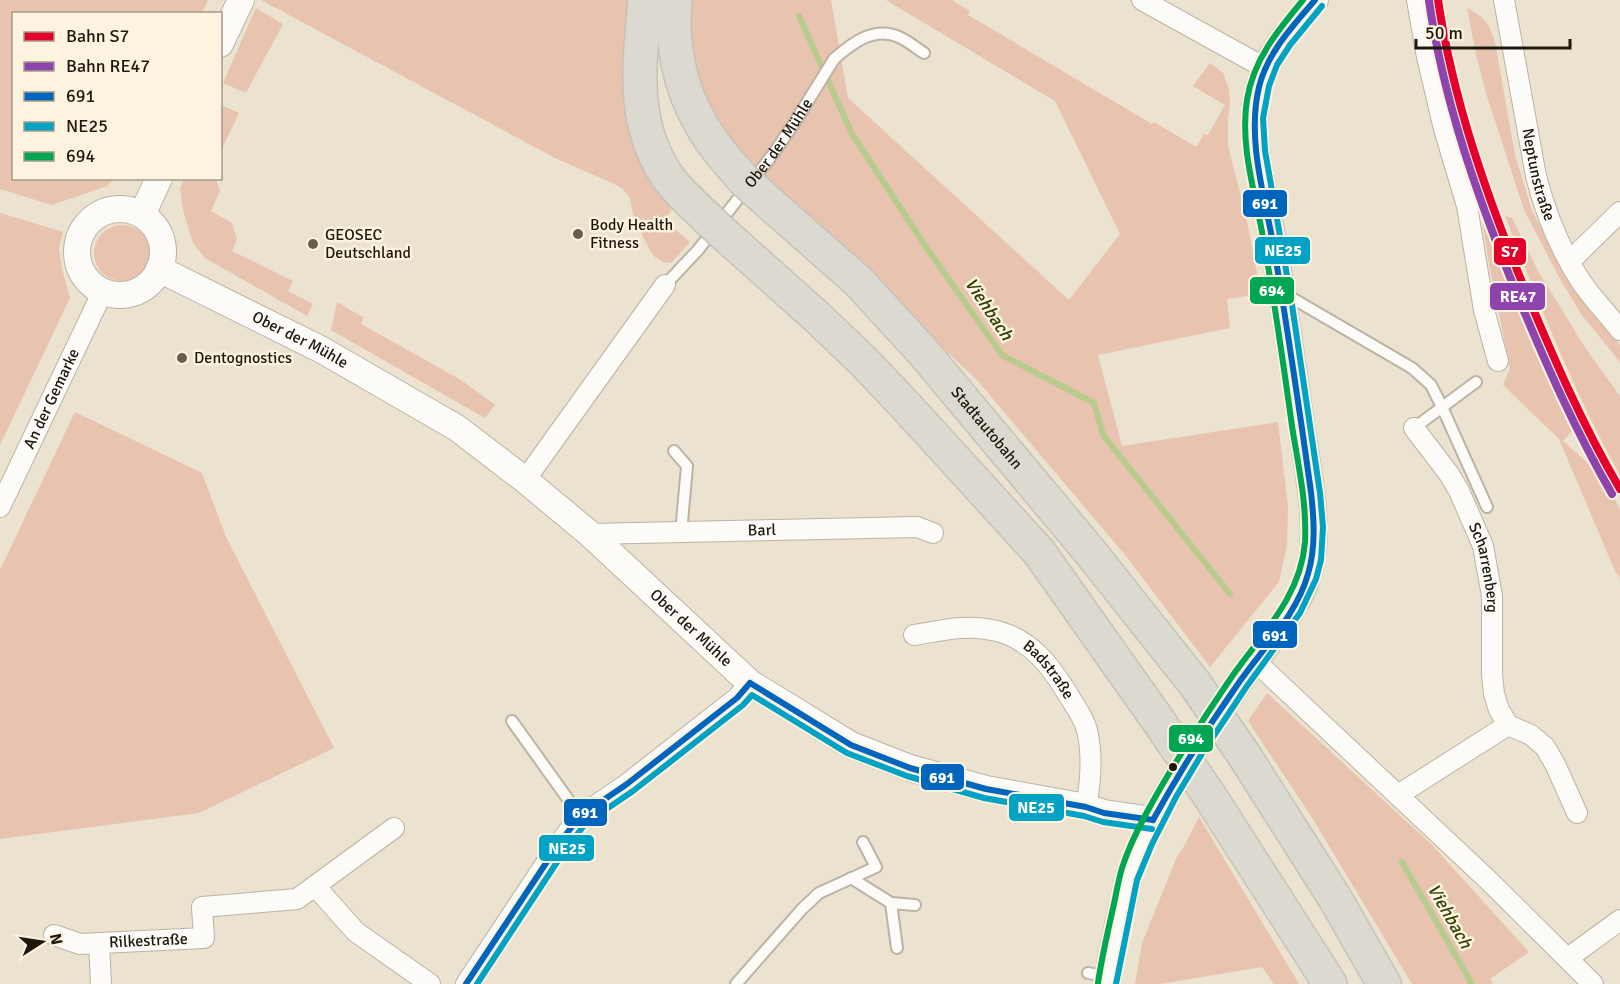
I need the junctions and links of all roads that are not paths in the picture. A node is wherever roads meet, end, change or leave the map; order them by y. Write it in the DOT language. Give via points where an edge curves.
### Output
graph roads {
  1 [pos="241,0"];
  2 [pos="645,0"];
  3 [pos="675,0"];
  4 [pos="1142,0"];
  5 [pos="1315,0"];
  6 [pos="1417,0"];
  7 [pos="1504,0"];
  8 [pos="222,40"];
  9 [pos="924,53"];
  10 [pos="1265,68"];
  11 [pos="158,180"];
  12 [pos="1620,212"];
  13 [pos="142,215"];
  14 [pos="1570,261"];
  15 [pos="159,269"];
  16 [pos="664,285"];
  17 [pos="103,291"];
  18 [pos="1282,292"];
  19 [pos="1620,330"];
  20 [pos="1498,361"];
  21 [pos="1476,382"];
  22 [pos="1443,407"];
  23 [pos="1414,428"];
  24 [pos="674,452"];
  25 [pos="525,480"];
  26 [pos="0,507"];
  27 [pos="1487,507"];
  28 [pos="681,533"];
  29 [pos="933,533"];
  30 [pos="590,534"];
  31 [pos="914,635"];
  32 [pos="1254,660"];
  33 [pos="750,683"];
  34 [pos="512,722"];
  35 [pos="1508,725"];
  36 [pos="1398,795"];
  37 [pos="1086,807"];
  38 [pos="1577,813"];
  39 [pos="580,816"];
  40 [pos="1153,820"];
  41 [pos="394,828"];
  42 [pos="863,842"];
  43 [pos="850,878"];
  44 [pos="315,886"];
  45 [pos="891,903"];
  46 [pos="915,905"];
  47 [pos="1620,920"];
  48 [pos="54,934"];
  49 [pos="99,943"];
  50 [pos="897,948"];
  51 [pos="1568,958"];
  52 [pos="1101,978"];
  53 [pos="100,984"];
  54 [pos="430,984"];
  55 [pos="466,984"];
  56 [pos="736,984"];
  57 [pos="1330,984"];
  58 [pos="1384,984"];
  59 [pos="1593,984"];
  1 -- 8 [label="street"];
  2 -- 57 [label="highway, bridge" via="640,88 644,123 649,142 669,178 864,362 1038,552 1212,798"];
  3 -- 58 [label="highway, Stadtautobahn, bridge" via="674,45 682,81 690,104 712,141 750,186 859,282 924,352 1091,553 1195,684 1244,755"];
  4 -- 10 [label="street"];
  5 -- 10 [label="street"];
  6 -- 20 [label="street" via="1426,57 1467,206 1484,310"];
  7 -- 14 [label="street, Neptunstraße" via="1536,176 1543,203"];
  9 -- 16 [label="lane, Ober der Mühle" via="900,37 879,33 855,41 834,59 772,154 698,250"];
  10 -- 18 [label="street" via="1255,106 1254,133"];
  11 -- 13 [label="street"];
  12 -- 14 [label="street"];
  13 -- 15 [label="street" via="160,238 163,248"];
  13 -- 17 [label="street" via="111,210 89,222 81,233 81,270 87,280"];
  14 -- 19 [label="street, Neptunstraße" via="1582,283"];
  15 -- 17 [label="street" via="150,283 139,290 128,294"];
  15 -- 25 [label="street, Ober der Mühle" via="322,350 457,428"];
  16 -- 25 [label="street, Ober der Mühle"];
  17 -- 26 [label="street, An der Gemarke"];
  18 -- 22 [label="lane" via="1412,368 1431,385"];
  18 -- 32 [label="street" via="1310,491 1312,551 1299,598"];
  21 -- 22 [label="lane"];
  22 -- 23 [label="lane"];
  22 -- 27 [label="lane"];
  23 -- 35 [label="street, Scharrenberg" via="1459,490 1483,546 1492,596 1494,694"];
  24 -- 28 [label="lane" via="687,466"];
  25 -- 30 [label="street, Ober der Mühle"];
  28 -- 29 [label="street, Barl" via="917,526"];
  28 -- 30 [label="street, Barl"];
  30 -- 33 [label="street, Ober der Mühle"];
  31 -- 37 [label="street, Badstraße" via="967,628 993,630 1013,638 1043,659 1087,729 1092,775"];
  32 -- 36 [label="street"];
  32 -- 40 [label="street"];
  33 -- 37 [label="street, Ober der Mühle" via="851,745 910,768 986,789"];
  33 -- 39 [label="street" via="737,698"];
  34 -- 39 [label="lane"];
  35 -- 36 [label="street"];
  35 -- 38 [label="street" via="1531,735 1545,747"];
  36 -- 51 [label="street"];
  37 -- 40 [label="street, Ober der Mühle"];
  39 -- 55 [label="street"];
  40 -- 52 [label="street" via="1131,867 1111,957"];
  41 -- 44 [label="street, Rilkestraße"];
  42 -- 43 [label="lane" via="876,867"];
  43 -- 45 [label="lane"];
  43 -- 56 [label="lane" via="819,893"];
  44 -- 49 [label="street, Rilkestraße" via="297,899 202,906 204,938"];
  44 -- 54 [label="street" via="356,932"];
  45 -- 46 [label="lane"];
  45 -- 50 [label="lane"];
  47 -- 51 [label="street"];
  48 -- 49 [label="street, Rilkestraße" via="80,944"];
  49 -- 53 [label="street"];
  51 -- 59 [label="street"];
}
